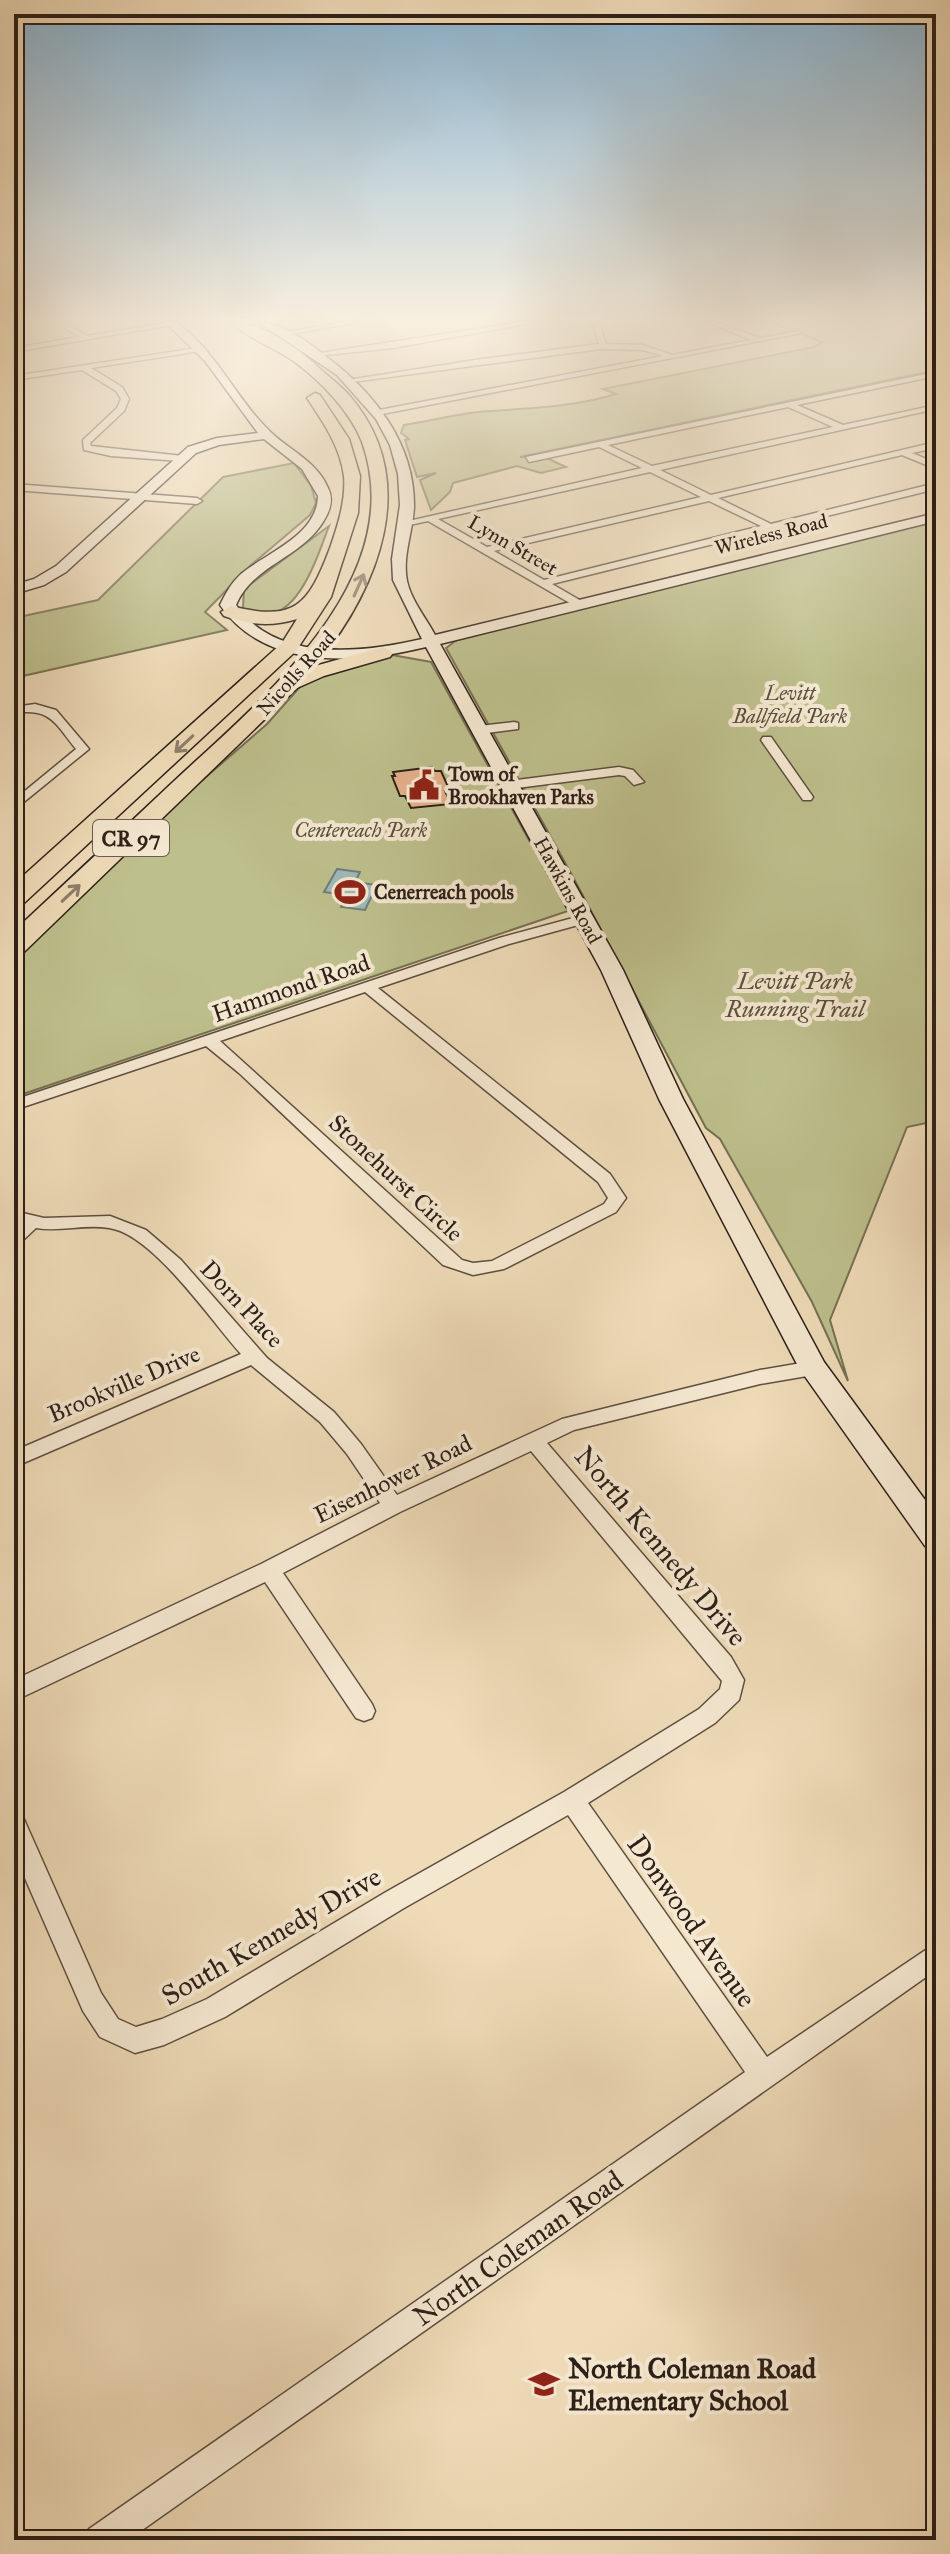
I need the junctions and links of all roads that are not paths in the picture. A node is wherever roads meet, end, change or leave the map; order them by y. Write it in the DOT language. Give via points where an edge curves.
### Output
graph roads {
  1 [pos="87,441"];
  2 [pos="227,441"];
  3 [pos="275,441"];
  4 [pos="342,441"];
  5 [pos="369,441"];
  6 [pos="393,441"];
  7 [pos="613,441"];
  8 [pos="783,441"];
  9 [pos="599,444"];
  10 [pos="936,445"];
  11 [pos="904,453"];
  12 [pos="180,458"];
  13 [pos="529,459"];
  14 [pos="936,466"];
  15 [pos="651,470"];
  16 [pos="936,486"];
  17 [pos="14,487"];
  18 [pos="29,488"];
  19 [pos="138,496"];
  20 [pos="709,498"];
  21 [pos="14,501"];
  22 [pos="197,501"];
  23 [pos="936,515"];
  24 [pos="430,518"];
  25 [pos="405,523"];
  26 [pos="770,527"];
  27 [pos="485,550"];
  28 [pos="543,583"];
  29 [pos="14,590"];
  30 [pos="321,597"];
  31 [pos="579,604"];
  32 [pos="237,618"];
  33 [pos="338,627"];
  34 [pos="429,642"];
  35 [pos="289,647"];
  36 [pos="319,652"];
  37 [pos="383,653"];
  38 [pos="414,658"];
  39 [pos="453,684"];
  40 [pos="241,690"];
  41 [pos="284,690"];
  42 [pos="14,710"];
  43 [pos="514,726"];
  44 [pos="479,730"];
  45 [pos="767,740"];
  46 [pos="537,769"];
  47 [pos="506,779"];
  48 [pos="638,782"];
  49 [pos="807,797"];
  50 [pos="14,806"];
  51 [pos="14,898"];
  52 [pos="584,919"];
  53 [pos="14,946"];
  54 [pos="368,987"];
  55 [pos="210,1041"];
  56 [pos="14,1105"];
  57 [pos="22,1220"];
  58 [pos="14,1239"];
  59 [pos="253,1356"];
  60 [pos="813,1368"];
  61 [pos="534,1441"];
  62 [pos="14,1459"];
  63 [pos="393,1506"];
  64 [pos="936,1538"];
  65 [pos="269,1570"];
  66 [pos="14,1691"];
  67 [pos="364,1711"];
  68 [pos="572,1800"];
  69 [pos="14,1825"];
  70 [pos="936,1955"];
  71 [pos="764,2076"];
  72 [pos="100,2540"];
  1 -- 12 [label="street" via="87,448 111,453"];
  2 -- 12 [label="street"];
  3 -- 32 [label="street" via="311,471 324,505 294,545 244,579 230,598"];
  4 -- 30 [label="highway, Nicolls Road / CR 97" via="354,482 354,503"];
  33 -- 5 [label="highway, Nicolls Road / CR 97, one-way" via="375,540 382,499 379,465"];
  6 -- 25 [label="street, Hawkins Road" via="405,473"];
  7 -- 9 [label="street"];
  8 -- 15 [label="street"];
  9 -- 13 [label="street"];
  9 -- 15 [label="street"];
  10 -- 11 [label="street"];
  11 -- 14 [label="street"];
  11 -- 20 [label="street"];
  12 -- 19 [label="street"];
  15 -- 20 [label="street"];
  15 -- 24 [label="street"];
  16 -- 26 [label="street"];
  17 -- 18 [label="street"];
  18 -- 19 [label="street"];
  18 -- 21 [label="street"];
  19 -- 22 [label="street"];
  19 -- 29 [label="street" via="61,569"];
  20 -- 26 [label="street"];
  20 -- 27 [label="street"];
  23 -- 31 [label="street, Wireless Road"];
  24 -- 25 [label="street"];
  24 -- 27 [label="street, Lynn Street"];
  25 -- 34 [label="street, Hawkins Road" via="399,579"];
  26 -- 28 [label="street"];
  27 -- 28 [label="street, Lynn Street"];
  28 -- 31 [label="street, Lynn Street"];
  30 -- 32 [label="highway" via="281,618"];
  30 -- 35 [label="highway, Nicolls Road / CR 97"];
  31 -- 34 [label="street, Wireless Road"];
  32 -- 35 [label="street" via="252,633"];
  32 -- 40 [label="highway" via="255,653"];
  33 -- 36 [label="highway, Nicolls Road / CR 97"];
  33 -- 38 [label="highway" via="340,636 354,644"];
  34 -- 38 [label="street"];
  34 -- 39 [label="street, Hawkins Road"];
  35 -- 36 [label="street"];
  35 -- 40 [label="highway, Nicolls Road / CR 97"];
  36 -- 37 [label="street"];
  36 -- 41 [label="highway, Nicolls Road / CR 97"];
  37 -- 38 [label="street"];
  37 -- 41 [label="highway" via="317,672"];
  38 -- 39 [label="street"];
  39 -- 44 [label="street, Hawkins Road"];
  40 -- 51 [label="highway, Nicolls Road / CR 97, one-way"];
  53 -- 41 [label="highway, Nicolls Road / CR 97, one-way"];
  42 -- 50 [label="street" via="35,707 52,712 83,749"];
  43 -- 44 [label="street"];
  44 -- 47 [label="street, Hawkins Road"];
  45 -- 49 [label="street"];
  46 -- 47 [label="street"];
  47 -- 48 [label="street" via="619,771"];
  47 -- 52 [label="street, Hawkins Road"];
  52 -- 54 [label="street, Hammond Road"];
  52 -- 60 [label="street, Hawkins Road" via="671,1099"];
  54 -- 55 [label="street, Hammond Road"];
  54 -- 55 [label="street, Stonehurst Circle" via="604,1178 617,1198 610,1208 498,1265 479,1271 461,1268"];
  55 -- 56 [label="street, Hammond Road"];
  57 -- 58 [label="street"];
  57 -- 59 [label="street, Dorn Place" via="63,1226 107,1222 140,1233"];
  59 -- 62 [label="street, Brookville Drive"];
  59 -- 63 [label="street, Dorn Place" via="340,1432"];
  60 -- 61 [label="street, Eisenhower Road" via="592,1416"];
  60 -- 64 [label="street, Hawkins Road"];
  61 -- 63 [label="street, Eisenhower Road"];
  61 -- 68 [label="street, North Kennedy Drive" via="733,1680 731,1693 707,1716"];
  63 -- 65 [label="street, Eisenhower Road"];
  65 -- 66 [label="street, Eisenhower Road"];
  65 -- 67 [label="street"];
  68 -- 69 [label="street, South Kennedy Drive" via="216,2008 135,2040 109,2028 92,2002"];
  68 -- 71 [label="street, Donwood Avenue"];
  70 -- 71 [label="street, North Coleman Road"];
  71 -- 72 [label="street, North Coleman Road"];
}
